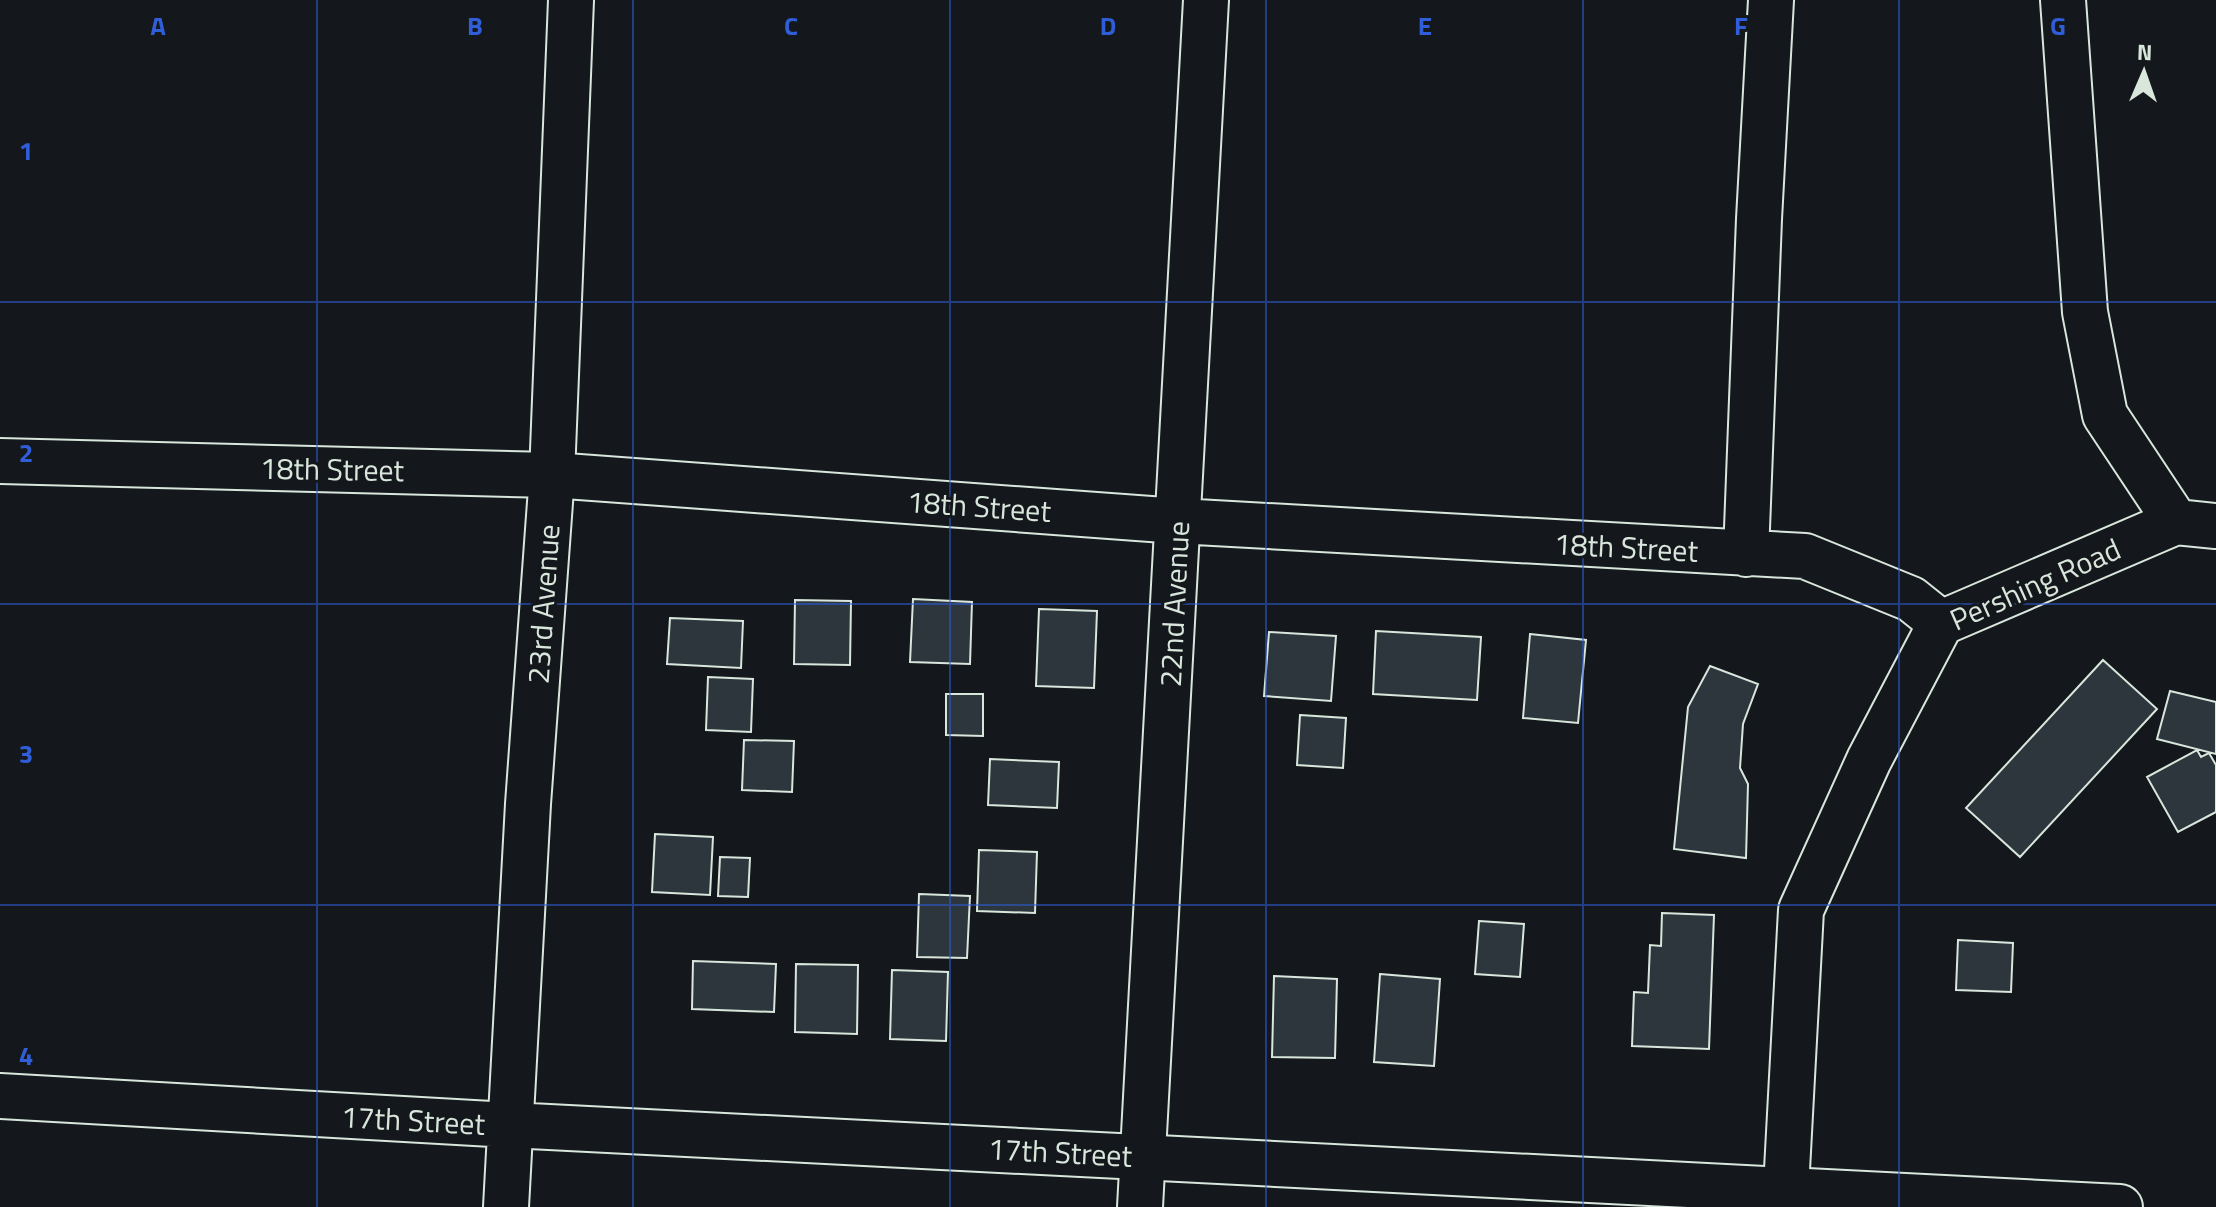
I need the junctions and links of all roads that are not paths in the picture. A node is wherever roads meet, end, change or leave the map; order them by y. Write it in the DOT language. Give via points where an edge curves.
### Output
graph roads {
  1 [pos="571,0"];
  2 [pos="1206,0"];
  3 [pos="1771,0"];
  4 [pos="2063,0"];
  5 [pos="0,461"];
  6 [pos="552,475"];
  7 [pos="1178,521"];
  8 [pos="2196,524"];
  9 [pos="1746,554"];
  10 [pos="1941,623"];
  11 [pos="0,1096"];
  12 [pos="510,1125"];
  13 [pos="1143,1156"];
  14 [pos="1785,1198"];
  15 [pos="506,1207"];
  16 [pos="1140,1207"];
  17 [pos="2120,1207"];
  1 -- 6 [label="street, 23rd Avenue"];
  2 -- 7 [label="street, 22nd Avenue"];
  3 -- 9 [label="street"];
  4 -- 8 [label="street, Pershing Road" via="2085,312 2105,415"];
  5 -- 6 [label="street, 18th Street"];
  6 -- 7 [label="street, 18th Street"];
  6 -- 12 [label="street, 23rd Avenue"];
  7 -- 9 [label="street, 18th Street"];
  7 -- 13 [label="street, 22nd Avenue"];
  8 -- 10 [label="street, Pershing Road"];
  9 -- 10 [label="street, 18th Street" via="1805,556 1911,599"];
  10 -- 14 [label="street, Pershing Road" via="1869,760 1801,910"];
  11 -- 12 [label="street, 17th Street"];
  12 -- 13 [label="street, 17th Street"];
  12 -- 15 [label="street, 23rd Avenue"];
  13 -- 14 [label="street, 17th Street"];
  13 -- 16 [label="street, 22nd Avenue"];
  14 -- 17 [label="street, 17th Street"];
}
